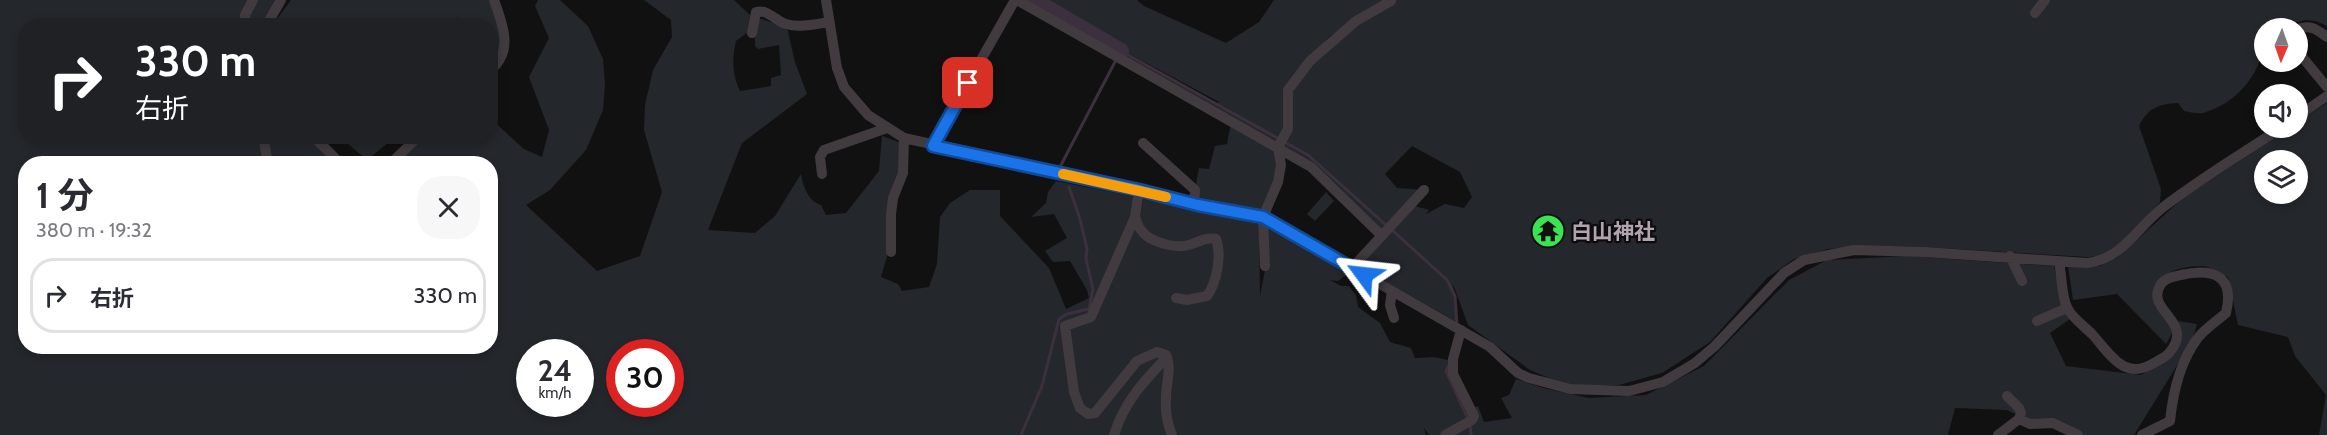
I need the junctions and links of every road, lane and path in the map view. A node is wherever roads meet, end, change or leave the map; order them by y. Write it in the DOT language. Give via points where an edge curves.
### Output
graph roads {
  1 [pos="253,0"];
  2 [pos="281,0"];
  3 [pos="494,0"];
  4 [pos="826,0"];
  5 [pos="1016,0"];
  6 [pos="2045,0"];
  7 [pos="1391,1"];
  8 [pos="2035,14"];
  9 [pos="245,18"];
  10 [pos="271,18"];
  11 [pos="830,22"];
  12 [pos="2308,26"];
  13 [pos="752,33"];
  14 [pos="2327,37"];
  15 [pos="498,62"];
  16 [pos="2308,64"];
  17 [pos="2327,87"];
  18 [pos="2327,96"];
  19 [pos="2308,109"];
  20 [pos="887,128"];
  21 [pos="904,138"];
  22 [pos="2266,138"];
  23 [pos="1281,141"];
  24 [pos="1143,143"];
  25 [pos="321,144"];
  26 [pos="411,144"];
  27 [pos="933,146"];
  28 [pos="333,156"];
  29 [pos="398,156"];
  30 [pos="822,174"];
  31 [pos="1139,190"];
  32 [pos="1424,190"];
  33 [pos="1194,204"];
  34 [pos="1135,217"];
  35 [pos="1263,217"];
  36 [pos="1386,231"];
  37 [pos="891,252"];
  38 [pos="2010,256"];
  39 [pos="2059,262"];
  40 [pos="1265,266"];
  41 [pos="1352,268"];
  42 [pos="1364,275"];
  43 [pos="2022,281"];
  44 [pos="1392,291"];
  45 [pos="1365,292"];
  46 [pos="1176,298"];
  47 [pos="2067,308"];
  48 [pos="1394,318"];
  49 [pos="2037,321"];
  50 [pos="1457,328"];
  51 [pos="1167,357"];
  52 [pos="2007,396"];
  53 [pos="2019,419"];
  54 [pos="2058,431"];
  55 [pos="1114,435"];
  56 [pos="1172,435"];
  57 [pos="1445,435"];
  58 [pos="1998,435"];
  59 [pos="2078,435"];
  60 [pos="2142,435"];
  1 -- 9 [label="street"];
  2 -- 10 [label="street"];
  3 -- 15 [label="street" via="506,40"];
  4 -- 11 [label="street"];
  5 -- 23 [label="street"];
  5 -- 27 [label="street"];
  6 -- 8 [label="street"];
  7 -- 23 [label="street" via="1356,21 1293,81 1288,90 1288,129"];
  11 -- 13 [label="street" via="783,24 762,11 756,12"];
  11 -- 20 [label="street" via="844,87 868,115"];
  12 -- 14 [label="street"];
  16 -- 17 [label="street"];
  18 -- 19 [label="street"];
  20 -- 21 [label="street"];
  20 -- 30 [label="street" via="824,150 820,157"];
  21 -- 27 [label="street"];
  21 -- 37 [label="street" via="903,173 891,214"];
  22 -- 39 [label="street" via="2164,206 2119,252 2096,262"];
  23 -- 35 [label="street" via="1278,182"];
  23 -- 36 [label="street"];
  24 -- 33 [label="street" via="1195,190"];
  25 -- 28 [label="street"];
  26 -- 29 [label="street"];
  27 -- 31 [label="street"];
  31 -- 33 [label="street"];
  31 -- 34 [label="street"];
  32 -- 36 [label="street"];
  33 -- 35 [label="street"];
  34 -- 46 [label="street" via="1147,237 1175,247 1208,237 1216,239 1220,250 1212,289 1207,296 1196,299"];
  34 -- 51 [label="street" via="1091,317 1065,326 1074,392 1080,408 1088,414 1095,413 1137,361 1157,351"];
  35 -- 40 [label="street"];
  35 -- 41 [label="street"];
  36 -- 41 [label="street"];
  38 -- 39 [label="street"];
  38 -- 43 [label="street"];
  38 -- 50 [label="street" via="1854,250 1804,260 1784,273 1695,363 1663,381 1629,391 1570,389 1529,378 1490,347"];
  39 -- 47 [label="street"];
  41 -- 42 [label="street"];
  42 -- 44 [label="street"];
  42 -- 45 [label="street"];
  44 -- 48 [label="street" via="1390,305"];
  44 -- 50 [label="street"];
  47 -- 49 [label="street"];
  47 -- 60 [label="street" via="2117,362 2129,369 2143,369 2169,354 2178,338 2177,327 2160,304 2158,294 2167,278 2204,271 2219,276 2228,290 2226,313 2198,337 2182,368 2170,420"];
  50 -- 57 [label="street" via="1453,374 1472,409 1468,422"];
  51 -- 55 [label="street" via="1125,406"];
  51 -- 56 [label="street" via="1167,423"];
  52 -- 53 [label="street" via="2019,408"];
  53 -- 54 [label="street" via="2030,424 2053,423"];
  53 -- 58 [label="street"];
  54 -- 59 [label="street"];
}
